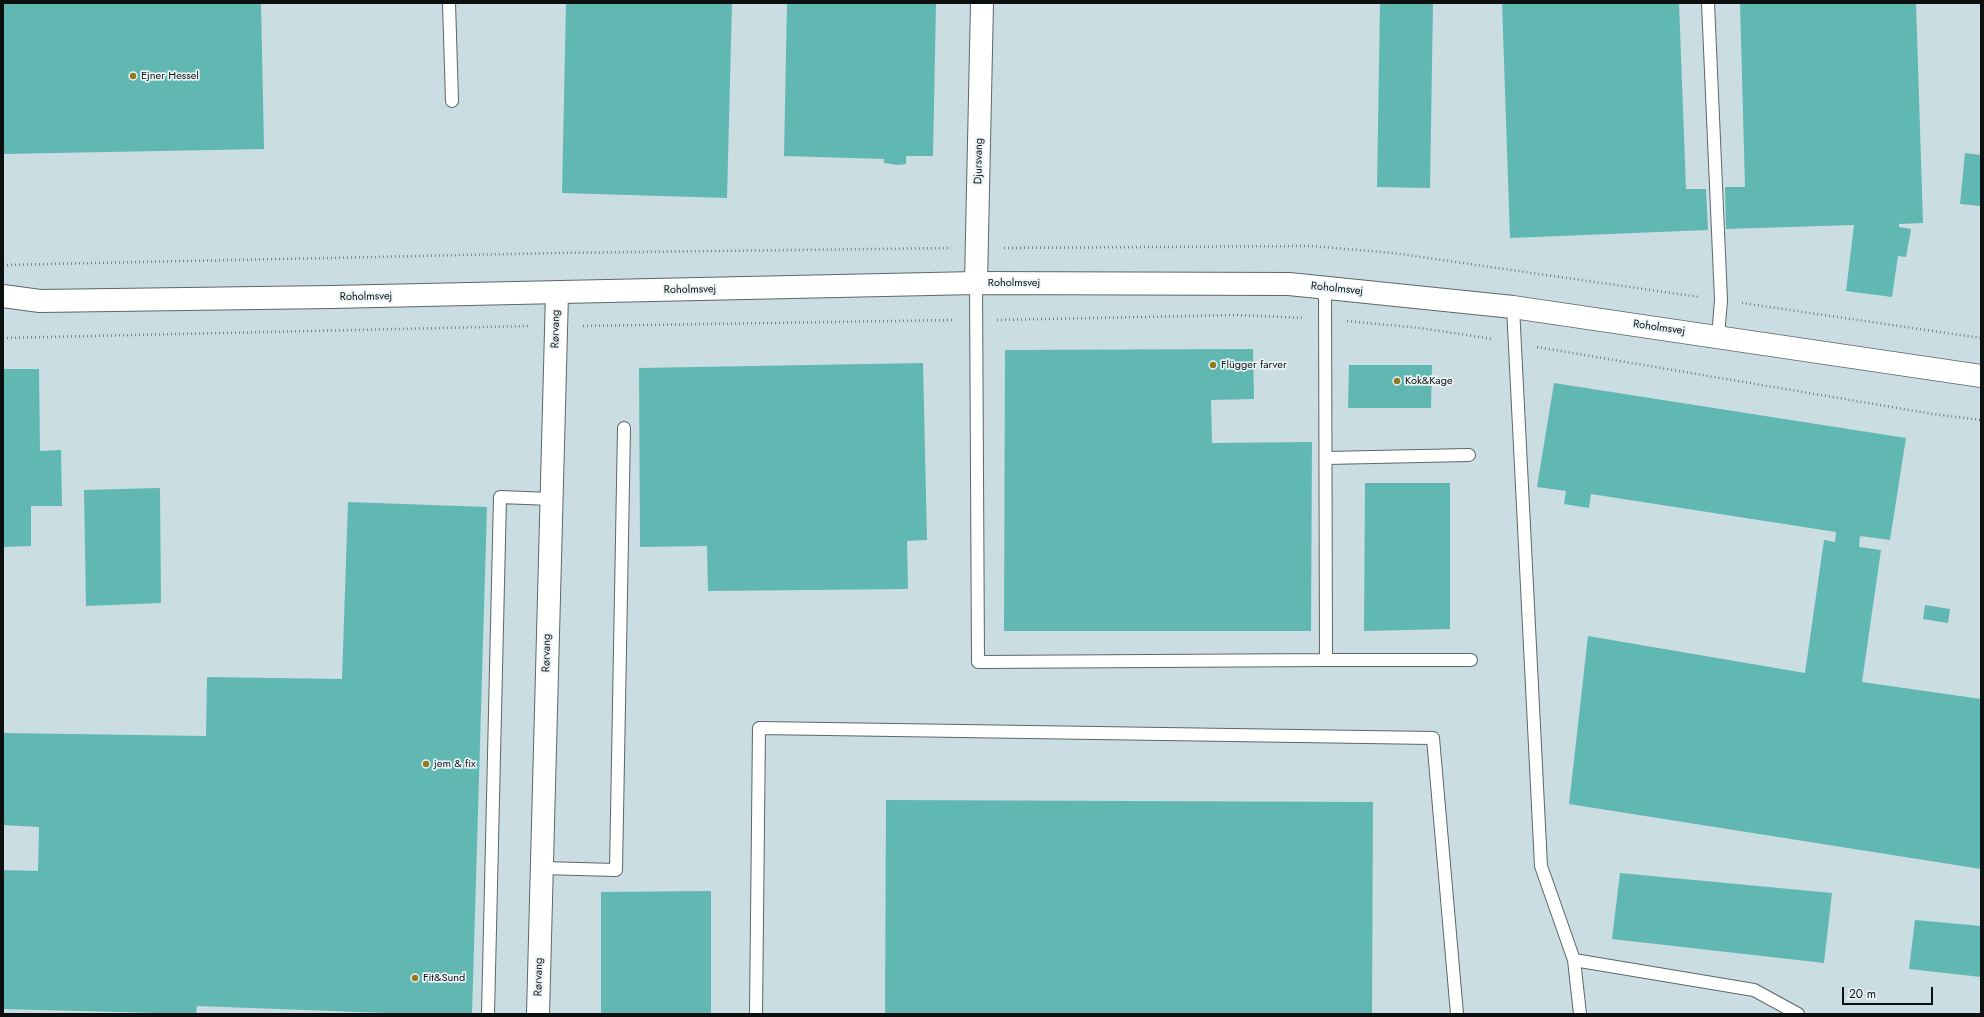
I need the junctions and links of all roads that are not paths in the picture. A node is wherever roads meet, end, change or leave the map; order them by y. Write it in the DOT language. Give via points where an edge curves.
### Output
graph roads {
  1 [pos="449,3"];
  2 [pos="982,3"];
  3 [pos="1708,3"];
  4 [pos="452,101"];
  5 [pos="976,283"];
  6 [pos="1325,288"];
  7 [pos="557,293"];
  8 [pos="3,296"];
  9 [pos="40,302"];
  10 [pos="1513,307"];
  11 [pos="3,308"];
  12 [pos="1718,337"];
  13 [pos="1981,376"];
  14 [pos="624,428"];
  15 [pos="1469,455"];
  16 [pos="1326,458"];
  17 [pos="552,499"];
  18 [pos="1326,660"];
  19 [pos="1471,660"];
  20 [pos="542,868"];
  21 [pos="1574,960"];
  22 [pos="488,1014"];
  23 [pos="538,1014"];
  24 [pos="756,1014"];
  25 [pos="1457,1014"];
  26 [pos="1580,1014"];
  27 [pos="1798,1014"];
  1 -- 4 [label="lane"];
  2 -- 5 [label="street, Djursvang"];
  3 -- 12 [label="lane" via="1721,300"];
  5 -- 6 [label="street, Roholmsvej" via="1289,284"];
  5 -- 7 [label="street, Roholmsvej"];
  5 -- 18 [label="lane, Djursvang" via="978,662"];
  6 -- 10 [label="street, Roholmsvej"];
  6 -- 16 [label="lane"];
  7 -- 9 [label="street, Roholmsvej"];
  7 -- 17 [label="street, Rørvang"];
  8 -- 9 [label="street, Roholmsvej"];
  9 -- 11 [label="street, Roholmsvej"];
  10 -- 12 [label="street, Roholmsvej"];
  10 -- 21 [label="lane" via="1541,866"];
  12 -- 13 [label="street, Roholmsvej"];
  14 -- 20 [label="lane" via="616,870"];
  15 -- 16 [label="lane"];
  16 -- 18 [label="lane"];
  17 -- 20 [label="street, Rørvang"];
  17 -- 22 [label="lane" via="500,497"];
  18 -- 19 [label="lane"];
  20 -- 23 [label="street, Rørvang"];
  21 -- 26 [label="lane"];
  21 -- 27 [label="lane" via="1754,990"];
  24 -- 25 [label="lane" via="759,728 1433,738"];
}
